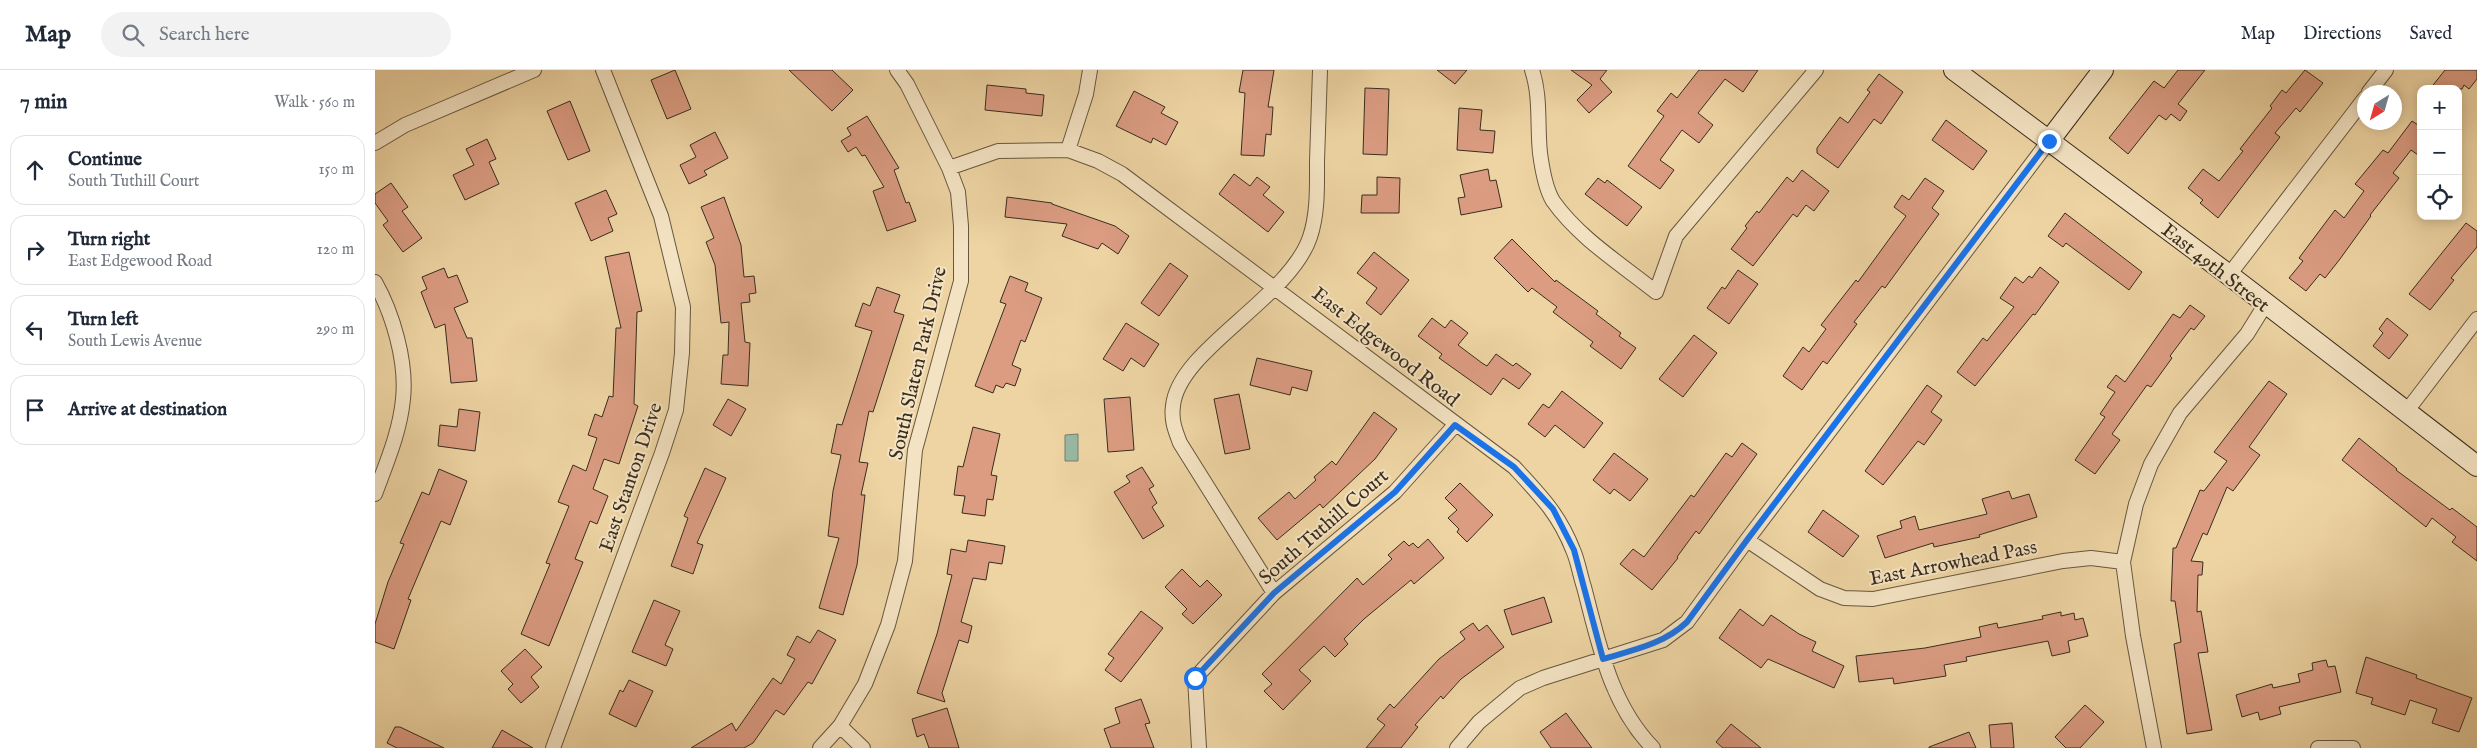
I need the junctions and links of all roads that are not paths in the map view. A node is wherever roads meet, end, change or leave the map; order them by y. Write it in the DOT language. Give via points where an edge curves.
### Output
graph roads {
  1 [pos="534,70"];
  2 [pos="603,70"];
  3 [pos="897,70"];
  4 [pos="1090,70"];
  5 [pos="1320,70"];
  6 [pos="1532,70"];
  7 [pos="1816,70"];
  8 [pos="1954,70"];
  9 [pos="2103,70"];
  10 [pos="2386,70"];
  11 [pos="2374,85"];
  12 [pos="2357,108"];
  13 [pos="2049,141"];
  14 [pos="375,143"];
  15 [pos="1068,150"];
  16 [pos="949,168"];
  17 [pos="2229,275"];
  18 [pos="375,282"];
  19 [pos="1275,286"];
  20 [pos="2265,305"];
  21 [pos="2477,319"];
  22 [pos="2406,412"];
  23 [pos="1455,425"];
  24 [pos="2477,466"];
  25 [pos="375,494"];
  26 [pos="1747,540"];
  27 [pos="2123,562"];
  28 [pos="1274,593"];
  29 [pos="1603,659"];
  30 [pos="840,726"];
  31 [pos="553,748"];
  32 [pos="820,748"];
  33 [pos="863,748"];
  34 [pos="1199,748"];
  35 [pos="1457,748"];
  36 [pos="1653,748"];
  37 [pos="2155,748"];
  38 [pos="2318,748"];
  39 [pos="2353,748"];
  1 -- 14 [label="street" via="405,125"];
  2 -- 31 [label="street, East Stanton Drive" via="661,216 683,307 682,353 676,410 668,436"];
  3 -- 16 [label="street, South Slaten Park Drive"];
  4 -- 15 [label="street" via="1086,94"];
  5 -- 19 [label="street" via="1315,216 1303,253"];
  6 -- 7 [label="street" via="1537,86 1540,152 1553,200 1582,232 1656,292 1675,236"];
  8 -- 13 [label="street, East 49th Street"];
  9 -- 13 [label="street"];
  10 -- 11 [label="street"];
  12 -- 17 [label="street"];
  13 -- 17 [label="street, East 49th Street"];
  13 -- 26 [label="street"];
  15 -- 16 [label="street, East Edgewood Road" via="998,151"];
  15 -- 19 [label="street, East Edgewood Road" via="1098,161 1141,186"];
  16 -- 30 [label="street, South Slaten Park Drive" via="959,200 961,281 915,450 905,561 888,625 865,684"];
  17 -- 20 [label="street, East 49th Street"];
  18 -- 25 [label="street" via="388,305 398,348 404,399 396,436"];
  19 -- 23 [label="street, East Edgewood Road"];
  19 -- 28 [label="street" via="1183,378 1173,404 1172,423 1180,443"];
  20 -- 22 [label="street, East 49th Street"];
  20 -- 27 [label="street" via="2247,334 2180,414 2151,464 2135,504"];
  21 -- 22 [label="street"];
  22 -- 24 [label="street, East 49th Street"];
  23 -- 28 [label="street, South Tuthill Court" via="1395,492"];
  23 -- 29 [label="street, East Edgewood Road" via="1514,467 1553,509 1574,550"];
  26 -- 27 [label="street, East Arrowhead Pass" via="1820,589 1855,599 1873,599 2063,561 2091,558"];
  26 -- 29 [label="street" via="1678,631 1663,640"];
  27 -- 37 [label="street" via="2133,636"];
  28 -- 34 [label="street, South Tuthill Court" via="1195,678"];
  29 -- 35 [label="street" via="1520,688 1479,722"];
  29 -- 36 [label="street, East Edgewood Road" via="1621,708"];
  30 -- 32 [label="street, South Slaten Park Drive"];
  30 -- 33 [label="street"];
  38 -- 39 [label="street"];
}
